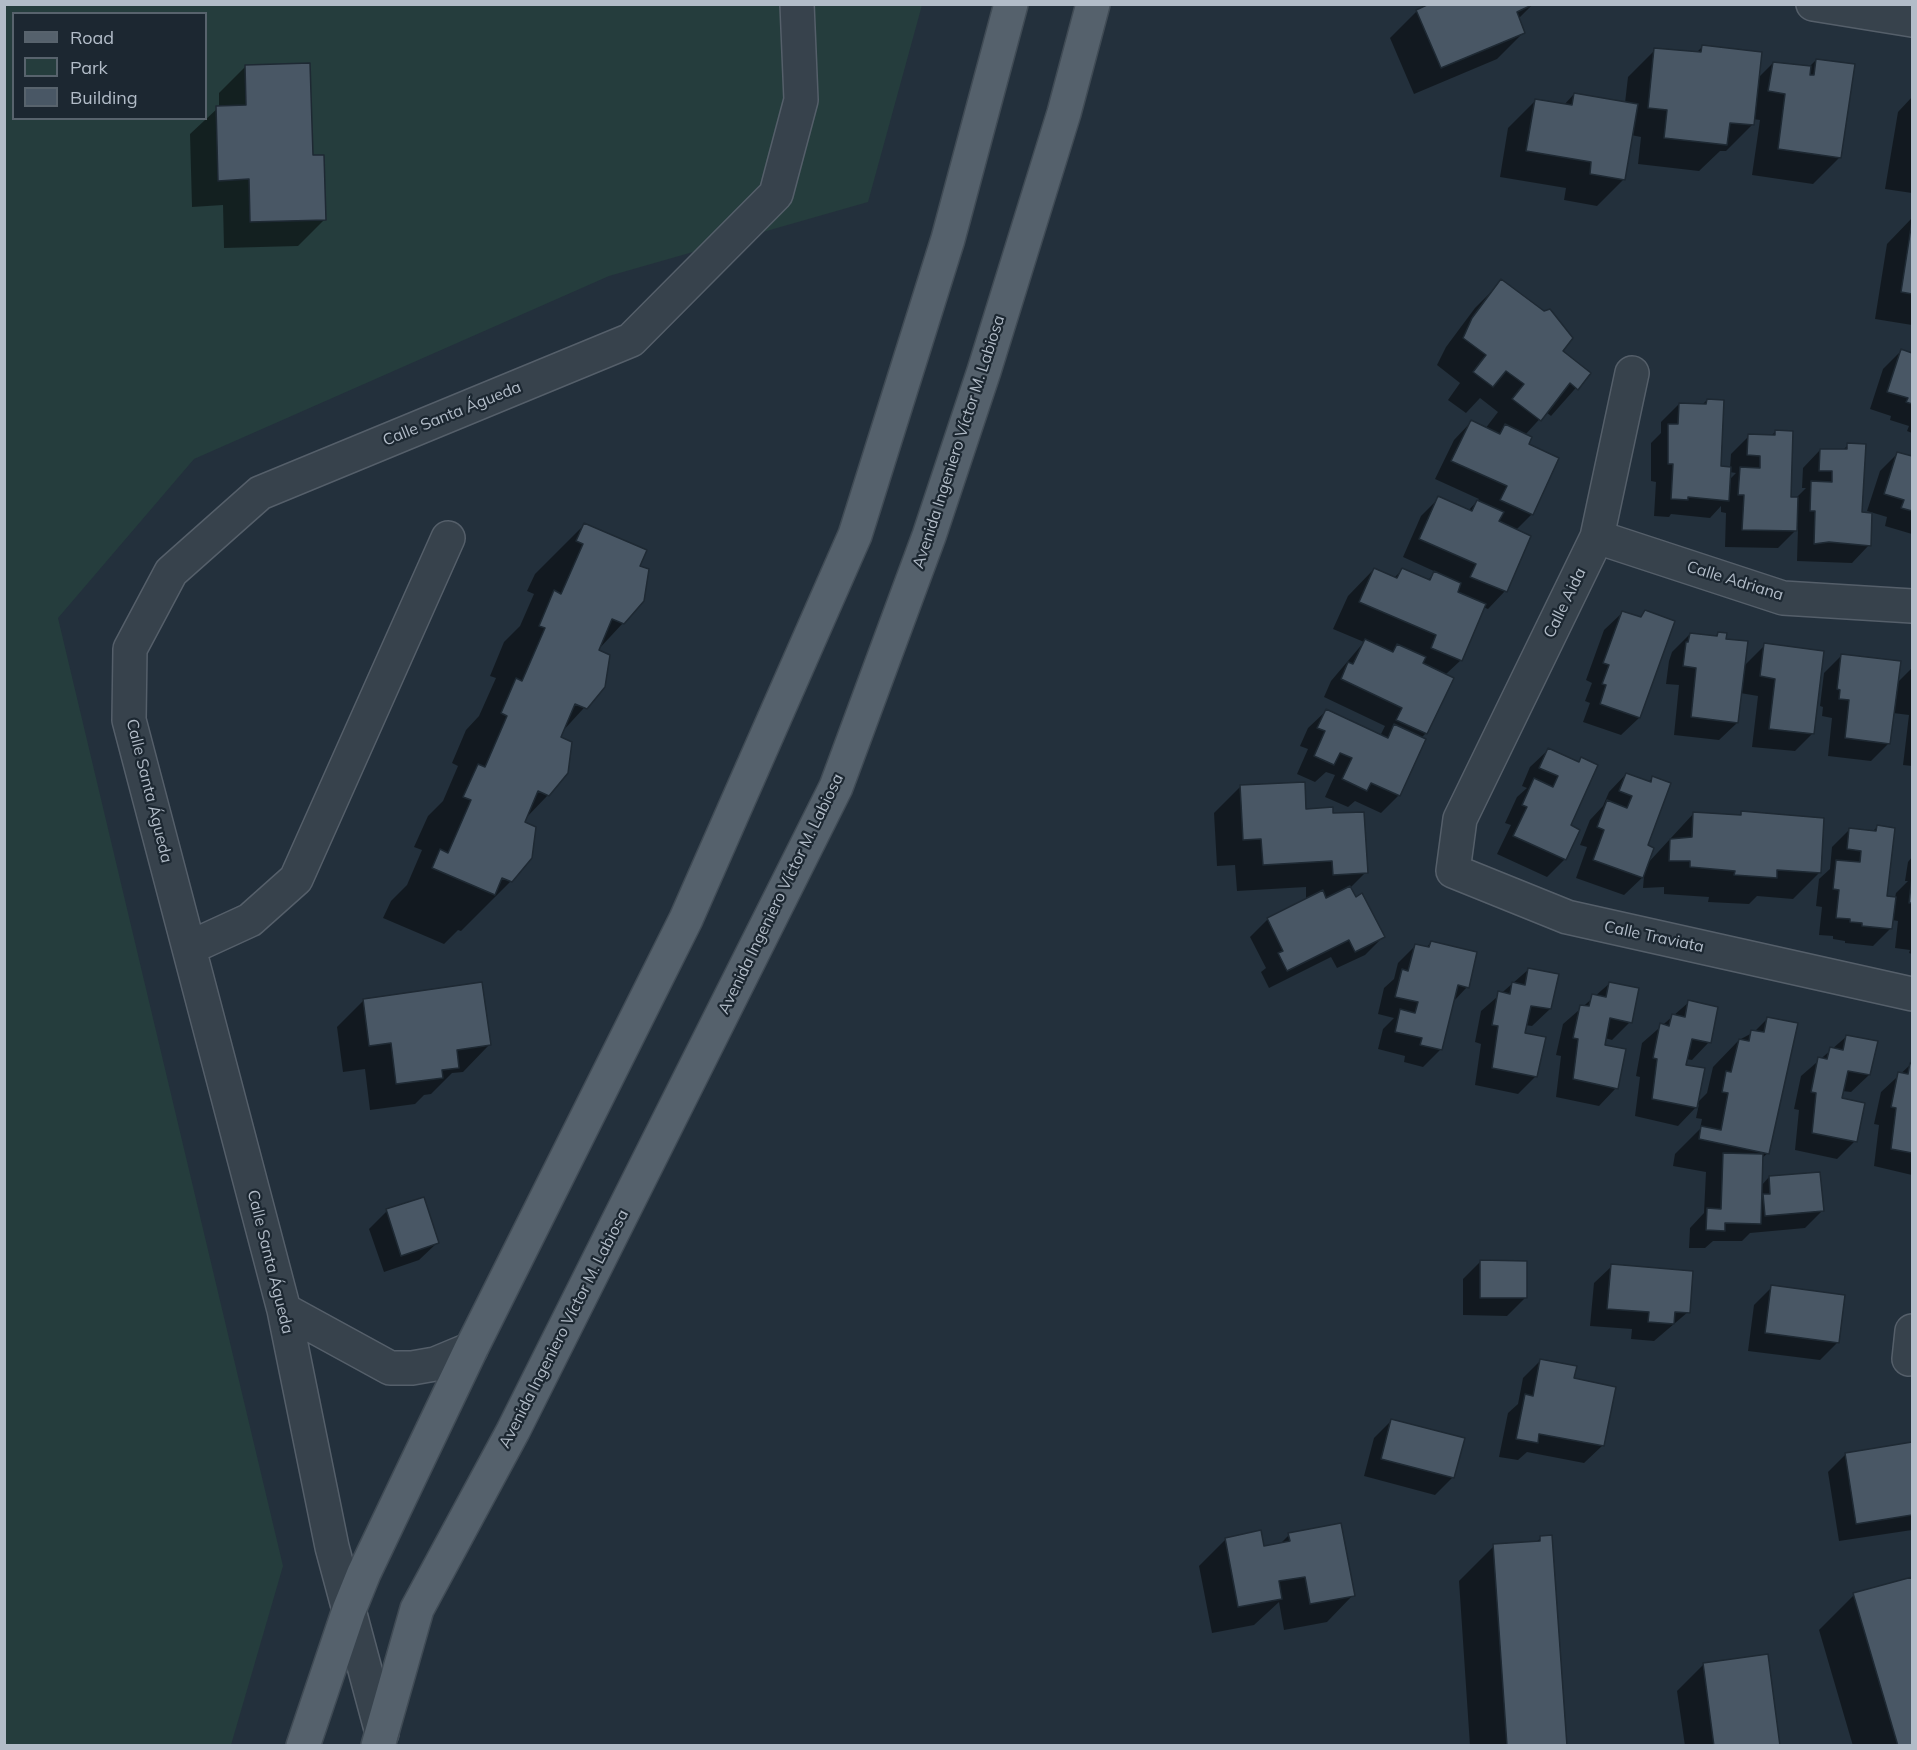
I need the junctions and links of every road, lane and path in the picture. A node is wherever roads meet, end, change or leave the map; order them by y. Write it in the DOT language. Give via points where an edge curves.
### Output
graph roads {
  1 [pos="797,4"];
  2 [pos="1011,4"];
  3 [pos="1093,4"];
  4 [pos="1813,4"];
  5 [pos="1912,20"];
  6 [pos="1632,374"];
  7 [pos="1597,537"];
  8 [pos="448,538"];
  9 [pos="1912,606"];
  10 [pos="1460,819"];
  11 [pos="189,948"];
  12 [pos="1912,994"];
  13 [pos="284,1310"];
  14 [pos="471,1350"];
  15 [pos="348,1610"];
  16 [pos="380,1739"];
  17 [pos="303,1746"];
  1 -- 11 [label="street, Calle Santa Águeda" via="801,100 776,194 631,340 260,493 171,572 130,649 129,720"];
  2 -- 14 [label="main road" via="948,239 855,535 686,919"];
  3 -- 16 [label="main road, Avenida Ingeniero Víctor M. Labiosa" via="1064,113 984,371 929,536 836,787 519,1420 417,1608"];
  4 -- 5 [label="street"];
  6 -- 7 [label="street, Calle Aida"];
  7 -- 9 [label="street, Calle Adriana" via="1783,598"];
  7 -- 10 [label="street, Calle Aida"];
  8 -- 11 [label="street" via="296,879 250,920"];
  10 -- 12 [label="street, Calle Traviata" via="1453,870 1567,917"];
  11 -- 13 [label="street, Calle Santa Águeda"];
  13 -- 14 [label="street" via="390,1368 435,1364"];
  13 -- 15 [label="street, Calle Santa Águeda"];
  14 -- 15 [label="main road"];
  15 -- 16 [label="street, Calle Santa Águeda"];
  15 -- 17 [label="main road"];
}
